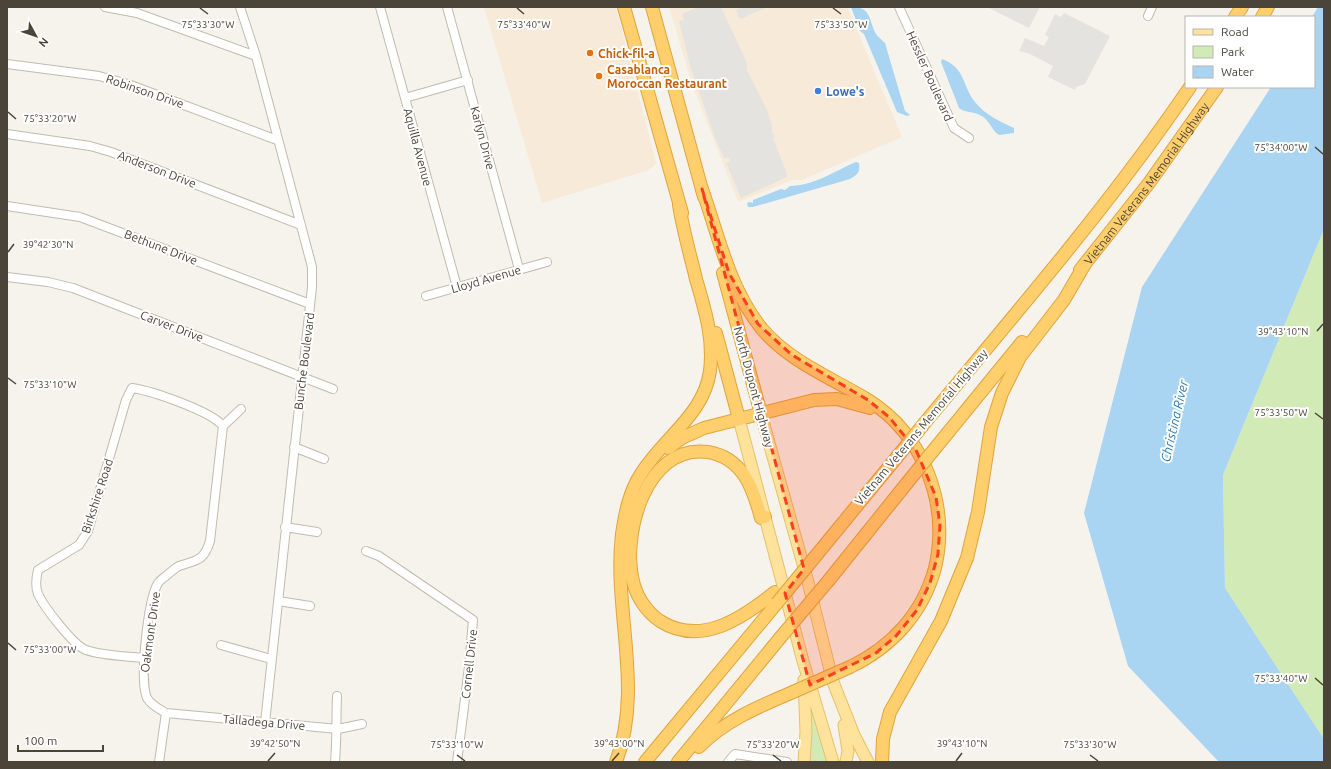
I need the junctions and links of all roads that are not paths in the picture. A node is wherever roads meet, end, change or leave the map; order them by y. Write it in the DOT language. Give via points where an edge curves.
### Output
graph roads {
  1 [pos="105,7"];
  2 [pos="240,7"];
  3 [pos="380,7"];
  4 [pos="447,7"];
  5 [pos="624,7"];
  6 [pos="652,7"];
  7 [pos="899,7"];
  8 [pos="1152,7"];
  9 [pos="1242,7"];
  10 [pos="1268,7"];
  11 [pos="1148,16"];
  12 [pos="1236,16"];
  13 [pos="1263,16"];
  14 [pos="256,56"];
  15 [pos="7,64"];
  16 [pos="468,80"];
  17 [pos="1189,88"];
  18 [pos="1216,88"];
  19 [pos="405,98"];
  20 [pos="7,134"];
  21 [pos="969,138"];
  22 [pos="277,140"];
  23 [pos="702,189"];
  24 [pos="7,206"];
  25 [pos="679,206"];
  26 [pos="301,225"];
  27 [pos="547,262"];
  28 [pos="1085,264"];
  29 [pos="519,269"];
  30 [pos="7,277"];
  31 [pos="457,287"];
  32 [pos="426,296"];
  33 [pos="310,304"];
  34 [pos="302,376"];
  35 [pos="333,389"];
  36 [pos="241,409"];
  37 [pos="761,414"];
  38 [pos="739,419"];
  39 [pos="223,426"];
  40 [pos="898,426"];
  41 [pos="294,447"];
  42 [pos="324,459"];
  43 [pos="629,502"];
  44 [pos="765,516"];
  45 [pos="286,527"];
  46 [pos="317,532"];
  47 [pos="366,551"];
  48 [pos="776,598"];
  49 [pos="278,601"];
  50 [pos="310,606"];
  51 [pos="221,645"];
  52 [pos="144,658"];
  53 [pos="271,660"];
  54 [pos="803,661"];
  55 [pos="833,682"];
  56 [pos="338,696"];
  57 [pos="166,713"];
  58 [pos="265,723"];
  59 [pos="362,724"];
  60 [pos="338,729"];
  61 [pos="159,762"];
  62 [pos="334,762"];
  63 [pos="457,762"];
  64 [pos="616,762"];
  65 [pos="645,762"];
  66 [pos="678,762"];
  67 [pos="686,762"];
  68 [pos="728,762"];
  69 [pos="786,762"];
  70 [pos="804,762"];
  71 [pos="833,762"];
  72 [pos="846,762"];
  73 [pos="868,762"];
  74 [pos="882,762"];
  1 -- 14 [label="street" via="137,13"];
  2 -- 14 [label="street, Bunche Boulevard"];
  3 -- 19 [label="street, Aquilla Avenue"];
  4 -- 16 [label="street, Karlyn Drive"];
  5 -- 25 [label="highway, North Dupont Highway"];
  6 -- 23 [label="highway, North Dupont Highway"];
  7 -- 21 [label="street, Hessler Boulevard" via="954,128"];
  8 -- 11 [label="street"];
  9 -- 12 [label="highway"];
  10 -- 13 [label="highway"];
  14 -- 22 [label="street, Bunche Boulevard"];
  15 -- 22 [label="street, Robinson Drive" via="99,76 128,84"];
  16 -- 19 [label="street"];
  16 -- 29 [label="street, Karlyn Drive"];
  17 -- 48 [label="highway, Vietnam Veterans Memorial Highway, bridge" via="1088,225 814,558"];
  18 -- 28 [label="highway, Vietnam Veterans Memorial Highway" via="1149,183"];
  19 -- 31 [label="street, Aquilla Avenue"];
  20 -- 26 [label="street, Anderson Drive" via="83,145 111,152"];
  22 -- 26 [label="street, Bunche Boulevard"];
  23 -- 37 [label="highway, North Dupont Highway"];
  23 -- 40 [label="highway" via="729,273 763,329 792,355 873,403"];
  24 -- 33 [label="street, Bethune Drive" via="80,217"];
  25 -- 38 [label="highway, North Dupont Highway" via="689,234"];
  25 -- 43 [label="highway" via="684,236 710,329 710,371 705,392 696,409 643,471"];
  26 -- 33 [label="street, Bunche Boulevard" via="312,267"];
  27 -- 29 [label="street, Lloyd Avenue"];
  28 -- 66 [label="highway, Vietnam Veterans Memorial Highway, bridge"];
  28 -- 74 [label="highway" via="1064,300 1020,357 1005,386 991,427 978,512 967,558 944,615 890,712 883,739"];
  29 -- 31 [label="street, Lloyd Avenue"];
  30 -- 34 [label="street, Carver Drive" via="72,288"];
  31 -- 32 [label="street, Lloyd Avenue"];
  33 -- 34 [label="street, Bunche Boulevard"];
  34 -- 35 [label="street, Carver Drive"];
  34 -- 41 [label="street, Bunche Boulevard"];
  36 -- 39 [label="street"];
  37 -- 38 [label="highway"];
  37 -- 40 [label="highway" via="814,400 837,399 869,407"];
  37 -- 55 [label="main road, North Dupont Highway"];
  38 -- 43 [label="highway" via="699,430 672,445 646,473"];
  38 -- 44 [label="main road, North Dupont Highway"];
  39 -- 52 [label="street, Oakmont Drive" via="207,550 201,558 178,567 158,582"];
  39 -- 52 [label="street, Birkshire Road" via="218,420 204,413 148,390 132,388 126,400 88,531 79,545 38,570 35,580 38,593 78,646 94,652"];
  40 -- 67 [label="highway, bridge" via="920,456 934,490 940,525 936,562 924,597 904,628 882,649 723,728 703,743"];
  41 -- 42 [label="street"];
  41 -- 45 [label="street, Bunche Boulevard"];
  43 -- 64 [label="highway" via="623,528 621,563 628,710"];
  44 -- 48 [label="highway" via="762,518 750,482 733,462 720,455 706,452 691,452 677,457 658,470 642,498 632,539 632,576 639,597 654,616 670,626 688,631 709,630 726,624"];
  44 -- 54 [label="main road, North Dupont Highway"];
  45 -- 46 [label="street"];
  45 -- 49 [label="street, Bunche Boulevard"];
  47 -- 63 [label="street, Cornell Drive" via="379,556 473,620"];
  48 -- 65 [label="highway"];
  49 -- 50 [label="street"];
  49 -- 53 [label="street, Bunche Boulevard"];
  51 -- 53 [label="street"];
  52 -- 57 [label="street, Oakmont Drive" via="143,681 148,699"];
  53 -- 58 [label="street, Bunche Boulevard"];
  54 -- 70 [label="main road" via="806,732"];
  54 -- 71 [label="main road, North Dupont Highway"];
  55 -- 72 [label="main road" via="847,736"];
  55 -- 73 [label="main road, North Dupont Highway" via="854,735"];
  56 -- 60 [label="street"];
  57 -- 58 [label="street, Talladega Drive"];
  57 -- 61 [label="street"];
  58 -- 60 [label="street, Talladega Drive"];
  59 -- 60 [label="street, Talladega Drive"];
  60 -- 62 [label="street"];
  68 -- 69 [label="street" via="735,754"];
}
